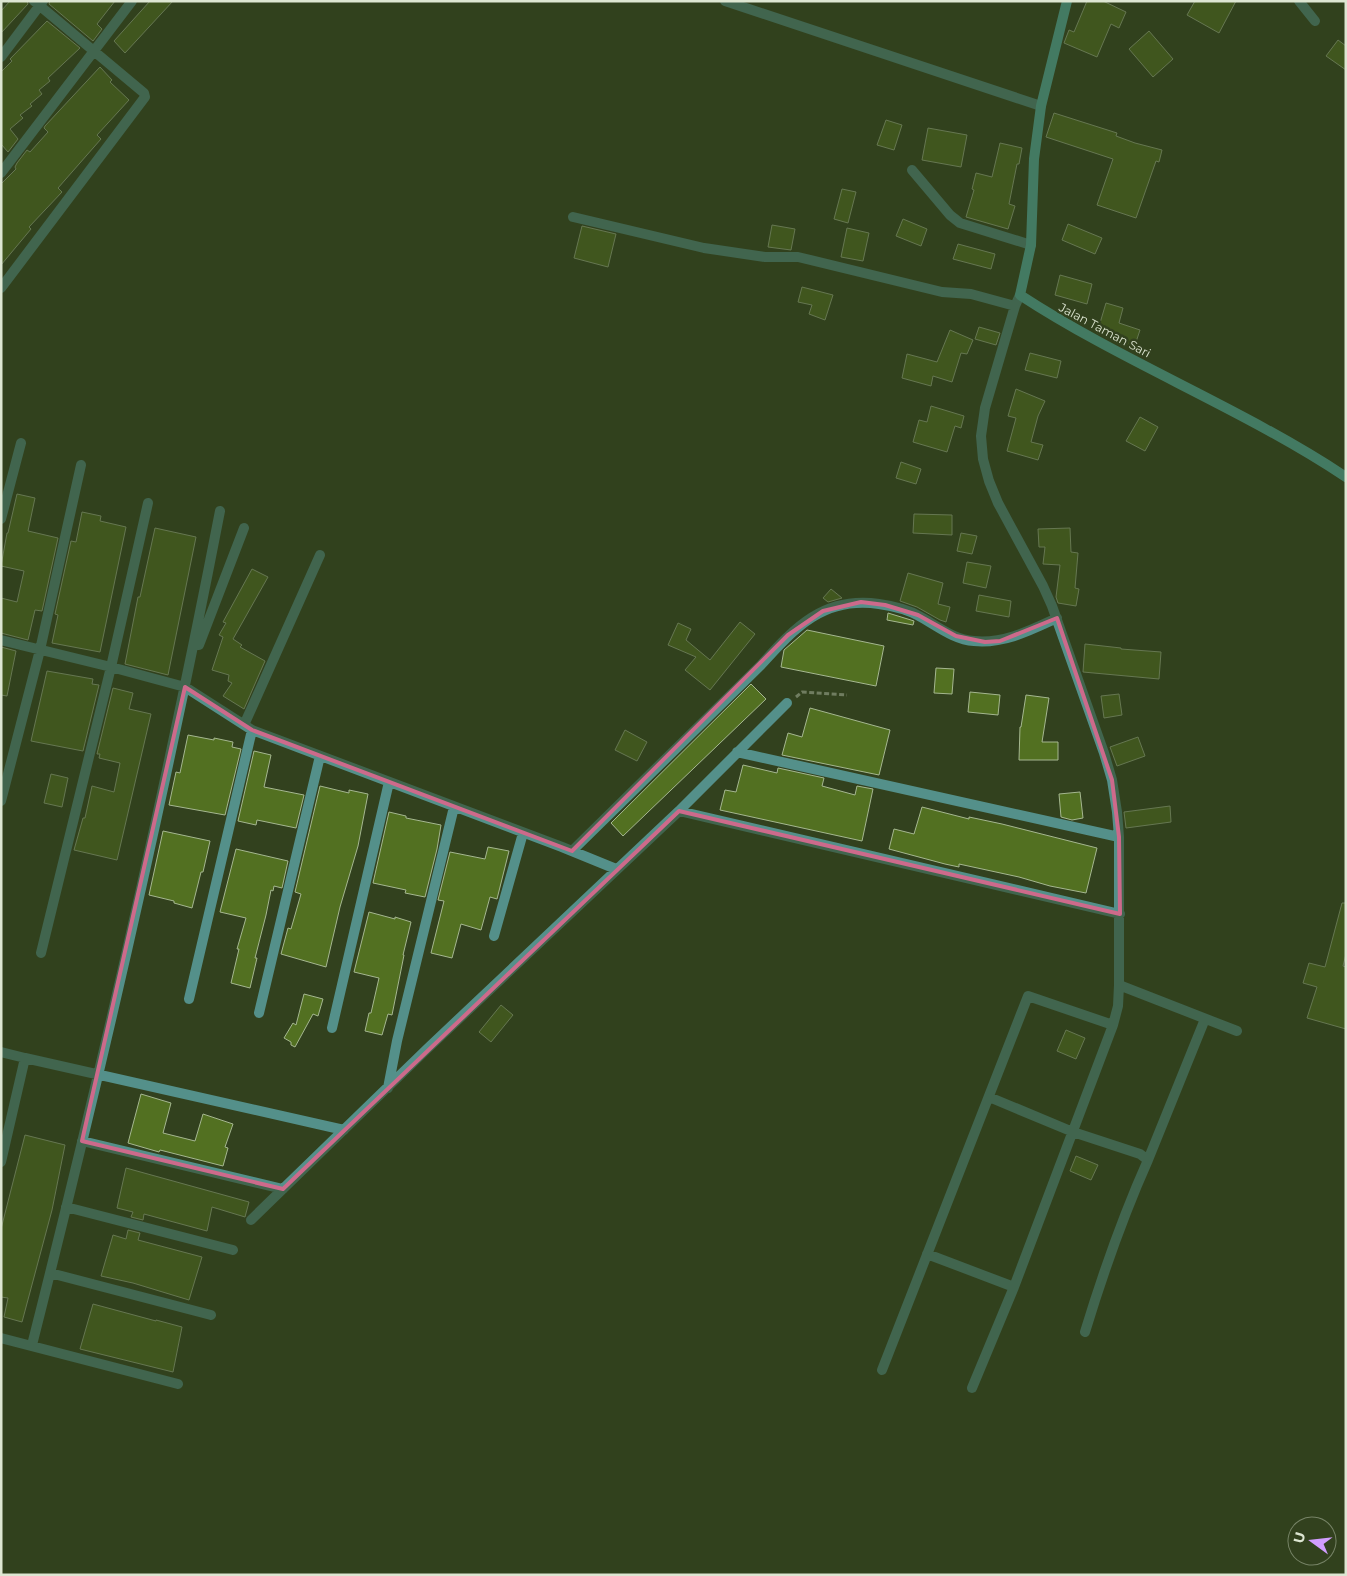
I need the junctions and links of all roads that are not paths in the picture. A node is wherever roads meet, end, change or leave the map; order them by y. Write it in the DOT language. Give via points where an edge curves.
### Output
graph roads {
  1 [pos="132,1"];
  2 [pos="725,1"];
  3 [pos="1067,1"];
  4 [pos="1299,1"];
  5 [pos="39,3"];
  6 [pos="1315,22"];
  7 [pos="95,51"];
  8 [pos="1,56"];
  9 [pos="1041,106"];
  10 [pos="912,170"];
  11 [pos="1,173"];
  12 [pos="572,217"];
  13 [pos="1031,245"];
  14 [pos="1,288"];
  15 [pos="1020,295"];
  16 [pos="1015,306"];
  17 [pos="21,443"];
  18 [pos="81,465"];
  19 [pos="1346,477"];
  20 [pos="148,503"];
  21 [pos="220,510"];
  22 [pos="1,519"];
  23 [pos="244,528"];
  24 [pos="320,555"];
  25 [pos="1057,618"];
  26 [pos="1,640"];
  27 [pos="40,650"];
  28 [pos="111,667"];
  29 [pos="189,669"];
  30 [pos="185,687"];
  31 [pos="787,703"];
  32 [pos="248,727"];
  33 [pos="738,752"];
  34 [pos="320,756"];
  35 [pos="389,782"];
  36 [pos="1,801"];
  37 [pos="454,807"];
  38 [pos="679,812"];
  39 [pos="523,833"];
  40 [pos="1119,837"];
  41 [pos="572,851"];
  42 [pos="616,870"];
  43 [pos="1120,914"];
  44 [pos="494,936"];
  45 [pos="41,952"];
  46 [pos="1119,984"];
  47 [pos="189,999"];
  48 [pos="259,1013"];
  49 [pos="1206,1019"];
  50 [pos="1113,1025"];
  51 [pos="332,1028"];
  52 [pos="1236,1031"];
  53 [pos="1,1052"];
  54 [pos="25,1058"];
  55 [pos="98,1075"];
  56 [pos="388,1088"];
  57 [pos="989,1097"];
  58 [pos="344,1130"];
  59 [pos="1073,1132"];
  60 [pos="82,1141"];
  61 [pos="1148,1160"];
  62 [pos="1,1162"];
  63 [pos="283,1189"];
  64 [pos="66,1207"];
  65 [pos="251,1220"];
  66 [pos="233,1250"];
  67 [pos="927,1254"];
  68 [pos="50,1273"];
  69 [pos="1014,1287"];
  70 [pos="211,1315"];
  71 [pos="1085,1332"];
  72 [pos="1,1338"];
  73 [pos="32,1345"];
  74 [pos="882,1370"];
  75 [pos="178,1384"];
  76 [pos="972,1388"];
  1 -- 7 [label="street"];
  2 -- 9 [label="street"];
  3 -- 9 [label="street"];
  4 -- 6 [label="street"];
  5 -- 7 [label="street"];
  5 -- 8 [label="street"];
  7 -- 11 [label="street"];
  7 -- 14 [label="street" via="144,93 145,99"];
  9 -- 13 [label="street" via="1034,159"];
  10 -- 13 [label="street" via="960,223"];
  12 -- 16 [label="street" via="713,249 765,257 798,257"];
  13 -- 15 [label="street"];
  15 -- 16 [label="street"];
  15 -- 19 [label="street, Jalan Taman Sari" via="1059,320 1280,438"];
  16 -- 25 [label="street" via="985,408 983,459 998,503"];
  17 -- 22 [label="street"];
  18 -- 27 [label="street"];
  20 -- 28 [label="street"];
  21 -- 29 [label="street"];
  23 -- 29 [label="street"];
  24 -- 32 [label="street"];
  25 -- 40 [label="street" via="1104,753 1115,796"];
  25 -- 41 [label="street" via="1000,641 985,642 956,636 902,608 861,602 823,611 788,635"];
  26 -- 27 [label="street"];
  27 -- 28 [label="street"];
  27 -- 36 [label="street"];
  28 -- 30 [label="street"];
  28 -- 45 [label="street"];
  29 -- 30 [label="street"];
  30 -- 32 [label="street"];
  30 -- 55 [label="street"];
  31 -- 33 [label="street"];
  32 -- 34 [label="street"];
  32 -- 47 [label="street"];
  33 -- 38 [label="street"];
  33 -- 40 [label="street"];
  34 -- 35 [label="street"];
  34 -- 48 [label="street"];
  35 -- 37 [label="street"];
  35 -- 51 [label="street"];
  37 -- 39 [label="street"];
  37 -- 56 [label="street"];
  38 -- 42 [label="street"];
  38 -- 43 [label="street"];
  39 -- 41 [label="street"];
  39 -- 44 [label="street"];
  40 -- 43 [label="street"];
  41 -- 42 [label="street"];
  42 -- 56 [label="street"];
  43 -- 46 [label="street"];
  46 -- 49 [label="street"];
  46 -- 50 [label="street"];
  49 -- 52 [label="street"];
  49 -- 61 [label="street"];
  50 -- 57 [label="street" via="1028,996"];
  50 -- 59 [label="street"];
  53 -- 54 [label="street"];
  54 -- 55 [label="street"];
  54 -- 62 [label="street"];
  55 -- 58 [label="street"];
  55 -- 60 [label="street"];
  56 -- 58 [label="street"];
  57 -- 59 [label="street"];
  57 -- 67 [label="street"];
  58 -- 63 [label="street"];
  59 -- 61 [label="street" via="1140,1154"];
  59 -- 69 [label="street"];
  60 -- 63 [label="street"];
  60 -- 64 [label="street"];
  61 -- 71 [label="street" via="1108,1259"];
  63 -- 65 [label="street"];
  64 -- 66 [label="street"];
  64 -- 68 [label="street"];
  67 -- 69 [label="street"];
  67 -- 74 [label="street"];
  68 -- 70 [label="street"];
  68 -- 73 [label="street"];
  69 -- 76 [label="street"];
  72 -- 73 [label="street"];
  73 -- 75 [label="street"];
}
